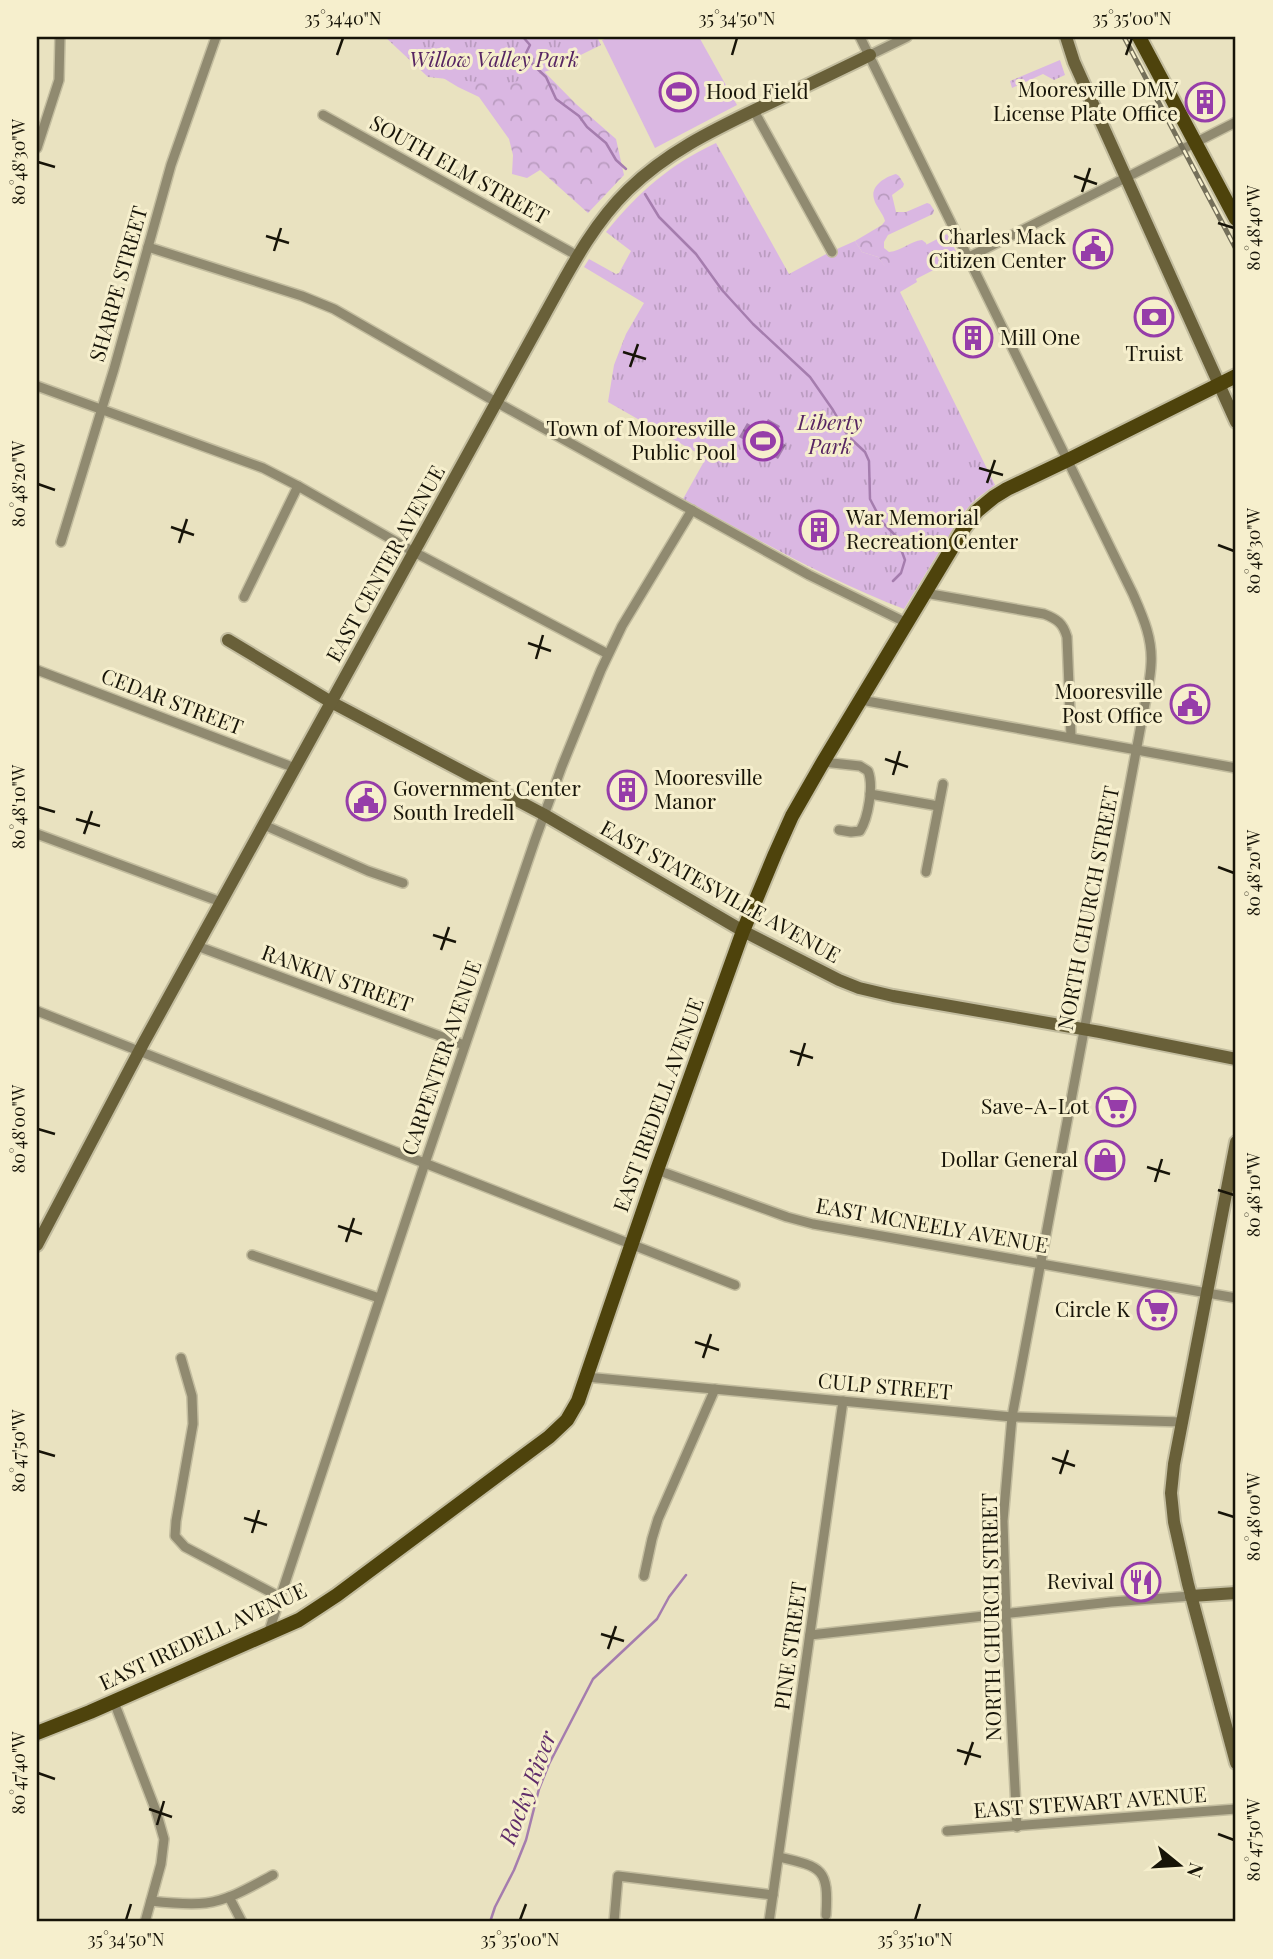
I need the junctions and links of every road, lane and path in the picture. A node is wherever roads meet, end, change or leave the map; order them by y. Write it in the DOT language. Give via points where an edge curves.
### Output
graph roads {
  1 [pos="60,37"];
  2 [pos="216,37"];
  3 [pos="860,37"];
  4 [pos="907,37"];
  5 [pos="1066,37"];
  6 [pos="1139,37"];
  7 [pos="870,55"];
  8 [pos="754,111"];
  9 [pos="323,115"];
  10 [pos="1236,122"];
  11 [pos="1195,143"];
  12 [pos="37,148"];
  13 [pos="1126,178"];
  14 [pos="1236,219"];
  15 [pos="148,247"];
  16 [pos="832,252"];
  17 [pos="578,256"];
  18 [pos="969,257"];
  19 [pos="1236,376"];
  20 [pos="1219,385"];
  21 [pos="37,386"];
  22 [pos="496,402"];
  23 [pos="101,410"];
  24 [pos="1236,422"];
  25 [pos="1068,460"];
  26 [pos="298,486"];
  27 [pos="692,510"];
  28 [pos="61,542"];
  29 [pos="414,552"];
  30 [pos="925,593"];
  31 [pos="244,597"];
  32 [pos="907,623"];
  33 [pos="228,640"];
  34 [pos="608,654"];
  35 [pos="37,670"];
  36 [pos="861,700"];
  37 [pos="331,702"];
  38 [pos="1071,737"];
  39 [pos="1136,749"];
  40 [pos="823,762"];
  41 [pos="295,768"];
  42 [pos="1236,768"];
  43 [pos="943,784"];
  44 [pos="870,794"];
  45 [pos="938,806"];
  46 [pos="543,814"];
  47 [pos="264,825"];
  48 [pos="839,830"];
  49 [pos="37,834"];
  50 [pos="926,872"];
  51 [pos="403,883"];
  52 [pos="221,902"];
  53 [pos="743,931"];
  54 [pos="197,946"];
  55 [pos="37,1011"];
  56 [pos="1084,1029"];
  57 [pos="464,1045"];
  58 [pos="139,1050"];
  59 [pos="1236,1059"];
  60 [pos="1236,1142"];
  61 [pos="425,1163"];
  62 [pos="657,1170"];
  63 [pos="37,1245"];
  64 [pos="631,1245"];
  65 [pos="252,1255"];
  66 [pos="1039,1264"];
  67 [pos="734,1285"];
  68 [pos="1207,1293"];
  69 [pos="379,1298"];
  70 [pos="1236,1298"];
  71 [pos="181,1359"];
  72 [pos="586,1377"];
  73 [pos="715,1388"];
  74 [pos="843,1401"];
  75 [pos="1012,1417"];
  76 [pos="1182,1422"];
  77 [pos="644,1576"];
  78 [pos="1236,1593"];
  79 [pos="1191,1596"];
  80 [pos="280,1597"];
  81 [pos="1006,1615"];
  82 [pos="268,1634"];
  83 [pos="810,1635"];
  84 [pos="114,1702"];
  85 [pos="37,1733"];
  86 [pos="1236,1763"];
  87 [pos="1236,1809"];
  88 [pos="1017,1827"];
  89 [pos="947,1831"];
  90 [pos="779,1857"];
  91 [pos="273,1875"];
  92 [pos="773,1895"];
  93 [pos="229,1897"];
  94 [pos="151,1901"];
  95 [pos="826,1915"];
  96 [pos="145,1922"];
  97 [pos="242,1922"];
  98 [pos="614,1922"];
  99 [pos="769,1922"];
  1 -- 12 [label="street" via="59,80"];
  2 -- 15 [label="street, SHARPE STREET"];
  3 -- 7 [label="street, NORTH CHURCH STREET"];
  4 -- 7 [label="street, EAST CENTER AVENUE"];
  5 -- 13 [label="street"];
  6 -- 11 [label="main road"];
  7 -- 8 [label="street, EAST CENTER AVENUE"];
  7 -- 18 [label="street, NORTH CHURCH STREET"];
  8 -- 16 [label="street"];
  8 -- 17 [label="street, EAST CENTER AVENUE" via="656,165 606,215"];
  9 -- 17 [label="street, SOUTH ELM STREET"];
  10 -- 11 [label="street"];
  11 -- 13 [label="street"];
  11 -- 14 [label="main road"];
  13 -- 18 [label="street"];
  13 -- 20 [label="street"];
  15 -- 22 [label="street" via="334,309"];
  15 -- 23 [label="street, SHARPE STREET"];
  17 -- 22 [label="street, EAST CENTER AVENUE"];
  18 -- 25 [label="street, NORTH CHURCH STREET"];
  19 -- 20 [label="main road, EAST IREDELL AVENUE"];
  20 -- 24 [label="street"];
  20 -- 25 [label="main road, EAST IREDELL AVENUE"];
  21 -- 23 [label="street"];
  22 -- 27 [label="street"];
  22 -- 29 [label="street, EAST CENTER AVENUE"];
  23 -- 26 [label="street" via="263,468"];
  23 -- 28 [label="street, SHARPE STREET"];
  25 -- 30 [label="main road, EAST IREDELL AVENUE" via="1006,489 977,511"];
  25 -- 39 [label="street, NORTH CHURCH STREET" via="1147,629 1152,663"];
  26 -- 29 [label="street"];
  26 -- 31 [label="street"];
  27 -- 32 [label="street"];
  27 -- 34 [label="street, CARPENTER AVENUE"];
  29 -- 34 [label="street"];
  29 -- 37 [label="street, EAST CENTER AVENUE"];
  30 -- 32 [label="main road, EAST IREDELL AVENUE"];
  30 -- 38 [label="street" via="1058,620 1067,637"];
  32 -- 36 [label="main road, EAST IREDELL AVENUE"];
  33 -- 37 [label="street, EAST STATESVILLE AVENUE"];
  34 -- 46 [label="street, CARPENTER AVENUE"];
  35 -- 41 [label="street, CEDAR STREET"];
  36 -- 38 [label="street"];
  36 -- 40 [label="main road, EAST IREDELL AVENUE"];
  37 -- 41 [label="street, EAST CENTER AVENUE"];
  37 -- 46 [label="street, EAST STATESVILLE AVENUE"];
  38 -- 39 [label="street"];
  39 -- 42 [label="street"];
  39 -- 56 [label="street, NORTH CHURCH STREET"];
  40 -- 44 [label="street" via="869,771"];
  40 -- 53 [label="main road, EAST IREDELL AVENUE" via="792,816"];
  41 -- 47 [label="street, EAST CENTER AVENUE"];
  43 -- 45 [label="street"];
  44 -- 45 [label="street"];
  44 -- 48 [label="street" via="860,831"];
  45 -- 50 [label="street"];
  46 -- 53 [label="street, EAST STATESVILLE AVENUE"];
  46 -- 57 [label="street, CARPENTER AVENUE"];
  47 -- 51 [label="street"];
  47 -- 52 [label="street, EAST CENTER AVENUE"];
  49 -- 52 [label="street"];
  52 -- 54 [label="street, EAST CENTER AVENUE"];
  53 -- 56 [label="street, EAST STATESVILLE AVENUE" via="859,988"];
  53 -- 62 [label="main road, EAST IREDELL AVENUE"];
  54 -- 57 [label="street, RANKIN STREET"];
  54 -- 58 [label="street, EAST CENTER AVENUE"];
  55 -- 58 [label="street"];
  56 -- 59 [label="street, EAST STATESVILLE AVENUE"];
  56 -- 66 [label="street, NORTH CHURCH STREET"];
  57 -- 61 [label="street, CARPENTER AVENUE"];
  58 -- 61 [label="street"];
  58 -- 63 [label="street, EAST CENTER AVENUE"];
  60 -- 68 [label="street"];
  61 -- 64 [label="street"];
  61 -- 69 [label="street, CARPENTER AVENUE"];
  62 -- 64 [label="main road, EAST IREDELL AVENUE"];
  62 -- 66 [label="street, EAST MCNEELY AVENUE" via="813,1224"];
  64 -- 67 [label="street"];
  64 -- 72 [label="main road, EAST IREDELL AVENUE"];
  65 -- 69 [label="street"];
  66 -- 68 [label="street, EAST MCNEELY AVENUE"];
  66 -- 75 [label="street, NORTH CHURCH STREET"];
  68 -- 70 [label="street, EAST MCNEELY AVENUE"];
  68 -- 76 [label="street"];
  69 -- 80 [label="street, CARPENTER AVENUE"];
  71 -- 80 [label="street" via="192,1396 193,1424 175,1536 186,1547"];
  72 -- 73 [label="street, CULP STREET"];
  72 -- 82 [label="main road, EAST IREDELL AVENUE" via="567,1420 549,1437 337,1595"];
  73 -- 74 [label="street, CULP STREET"];
  73 -- 77 [label="street" via="658,1519"];
  74 -- 75 [label="street, CULP STREET"];
  74 -- 83 [label="street, PINE STREET"];
  75 -- 76 [label="street, CULP STREET"];
  75 -- 81 [label="street, NORTH CHURCH STREET" via="1003,1521"];
  76 -- 79 [label="street" via="1171,1493"];
  78 -- 79 [label="street"];
  79 -- 81 [label="street"];
  79 -- 86 [label="street"];
  80 -- 82 [label="street, CARPENTER AVENUE"];
  81 -- 83 [label="street"];
  81 -- 88 [label="street, NORTH CHURCH STREET"];
  82 -- 84 [label="main road, EAST IREDELL AVENUE"];
  83 -- 90 [label="street, PINE STREET"];
  84 -- 85 [label="main road, EAST IREDELL AVENUE"];
  84 -- 94 [label="street" via="164,1839"];
  87 -- 88 [label="street, EAST STEWART AVENUE"];
  88 -- 89 [label="street, EAST STEWART AVENUE"];
  90 -- 92 [label="street, PINE STREET"];
  90 -- 95 [label="street" via="820,1870 826,1884"];
  91 -- 93 [label="street"];
  92 -- 98 [label="street" via="618,1876"];
  92 -- 99 [label="street, PINE STREET"];
  93 -- 94 [label="street" via="208,1903"];
  93 -- 97 [label="street"];
  94 -- 96 [label="street"];
}
